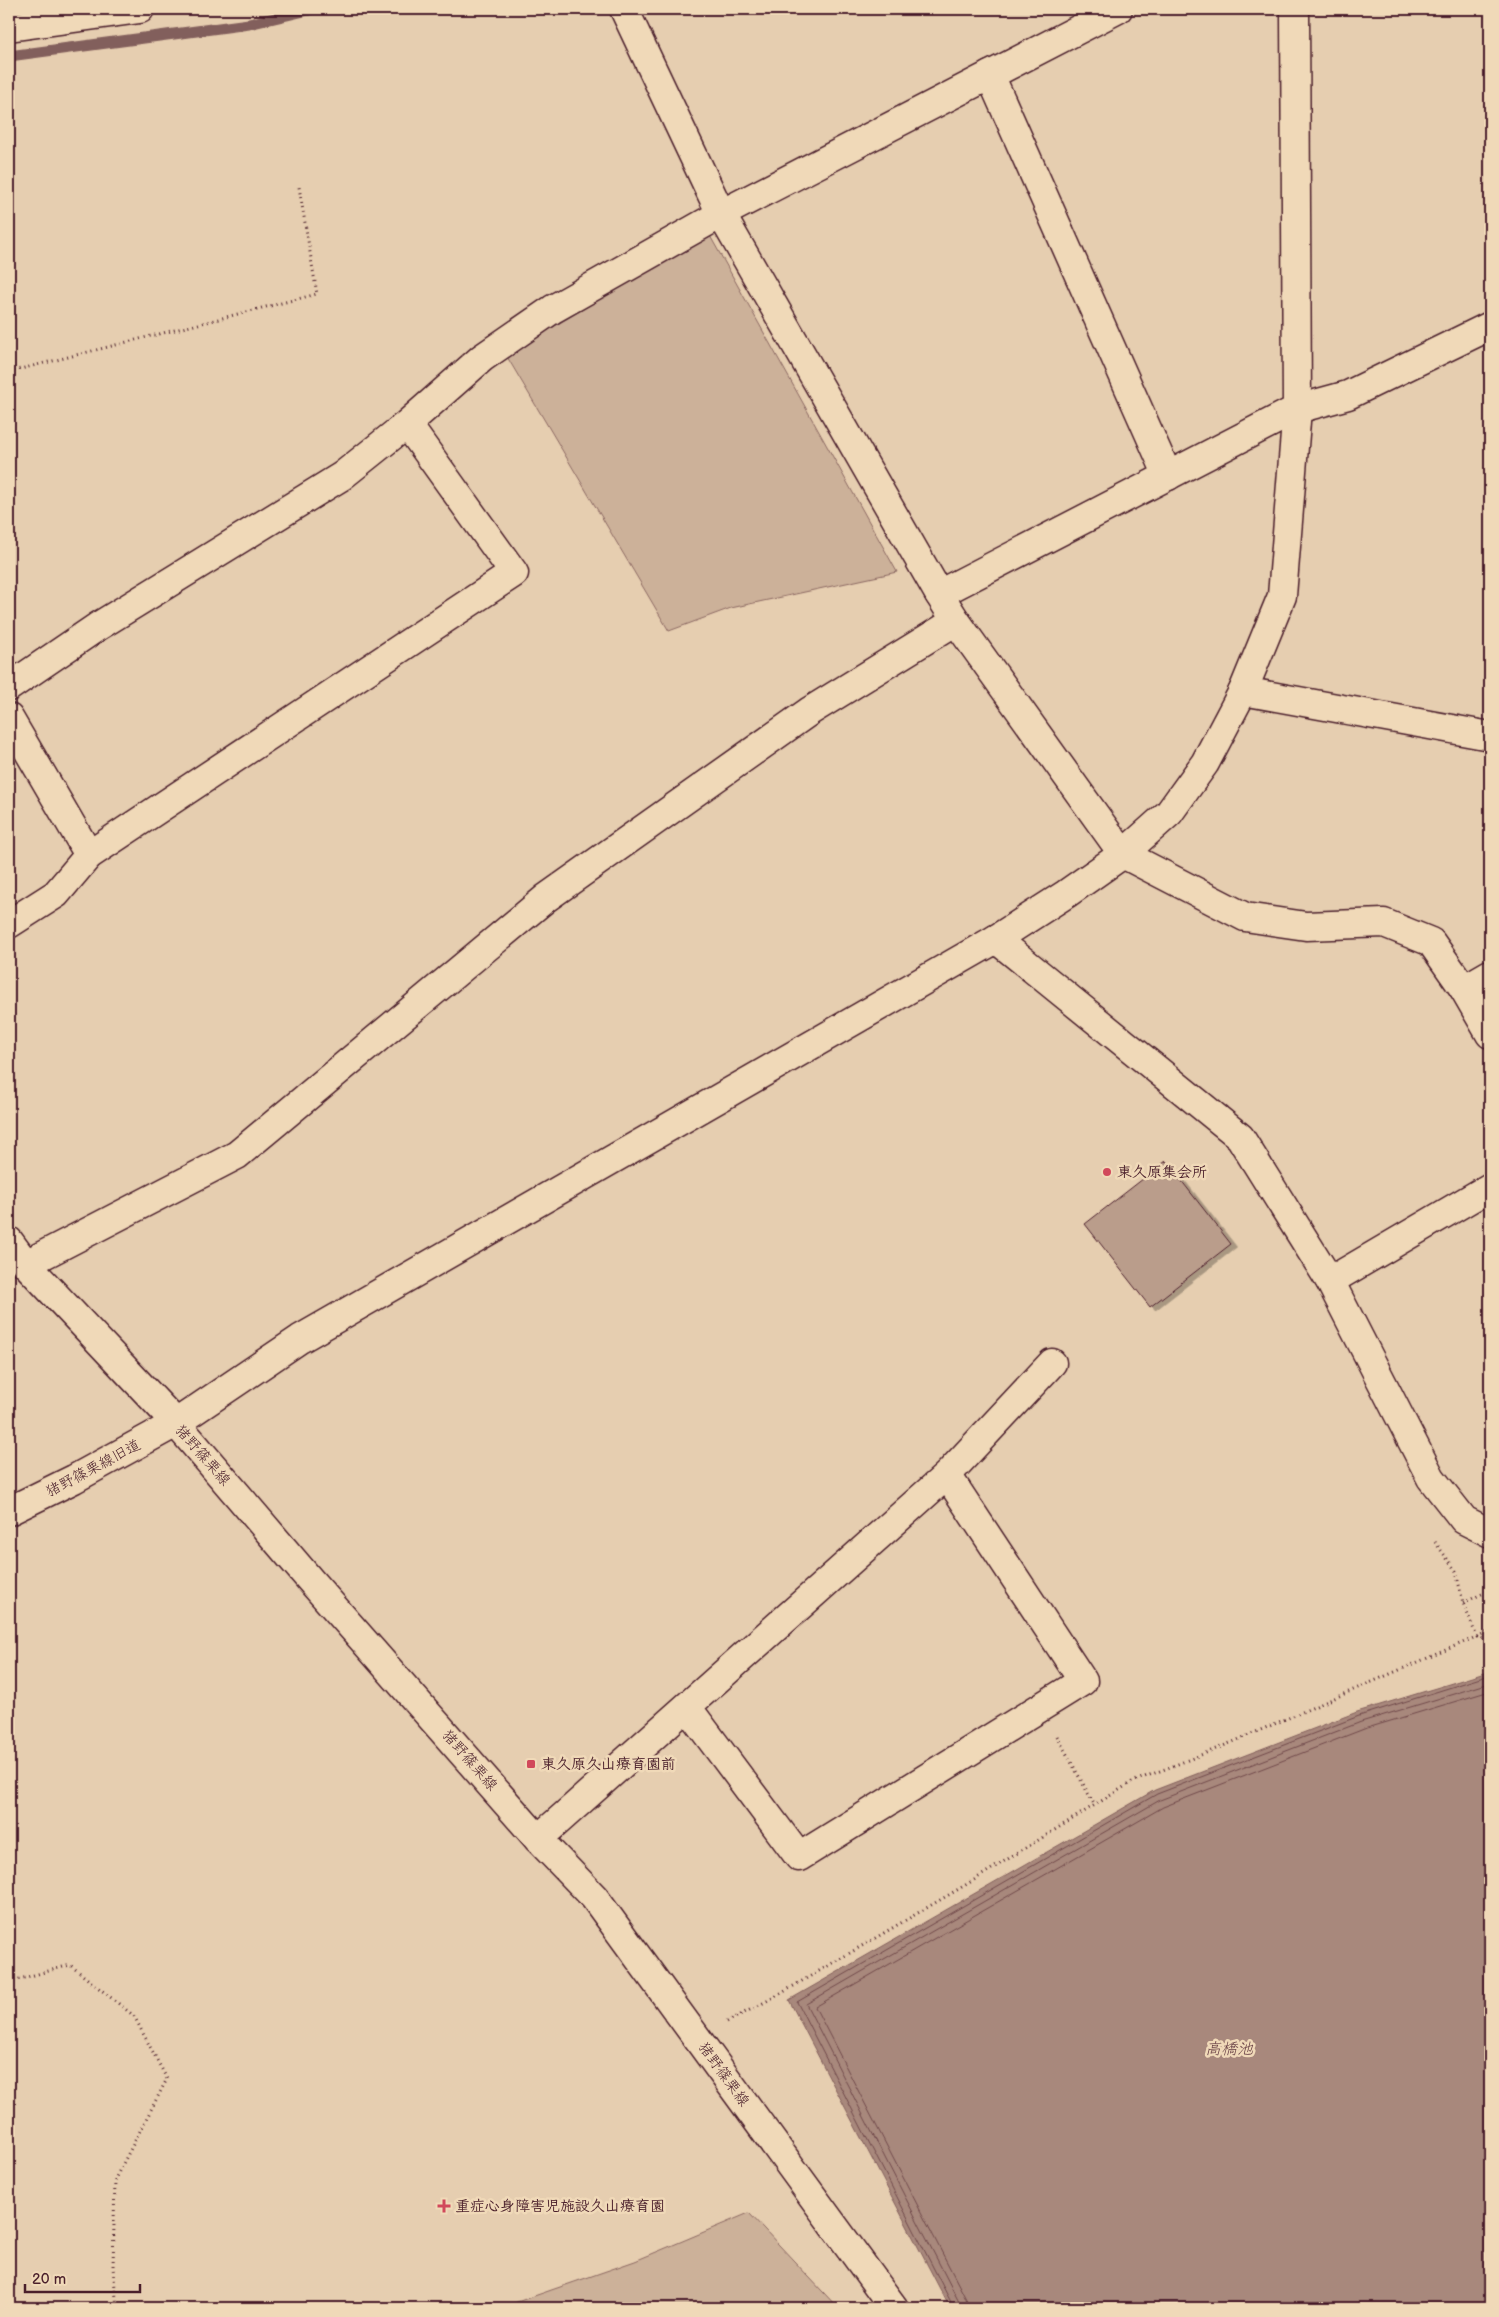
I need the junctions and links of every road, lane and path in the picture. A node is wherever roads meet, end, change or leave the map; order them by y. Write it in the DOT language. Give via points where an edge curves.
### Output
graph roads {
  1 [pos="140,9"];
  2 [pos="624,9"];
  3 [pos="1118,9"];
  4 [pos="1294,9"];
  5 [pos="9,27"];
  6 [pos="990,75"];
  7 [pos="299,187"];
  8 [pos="721,214"];
  9 [pos="1490,326"];
  10 [pos="9,372"];
  11 [pos="1297,409"];
  12 [pos="407,424"];
  13 [pos="1168,476"];
  14 [pos="939,594"];
  15 [pos="956,621"];
  16 [pos="9,687"];
  17 [pos="1243,691"];
  18 [pos="9,718"];
  19 [pos="1490,736"];
  20 [pos="1123,854"];
  21 [pos="90,855"];
  22 [pos="9,924"];
  23 [pos="996,939"];
  24 [pos="1490,974"];
  25 [pos="1464,989"];
  26 [pos="1490,1034"];
  27 [pos="1490,1186"];
  28 [pos="9,1241"];
  29 [pos="26,1264"];
  30 [pos="1330,1281"];
  31 [pos="1052,1363"];
  32 [pos="176,1423"];
  33 [pos="947,1475"];
  34 [pos="9,1511"];
  35 [pos="1490,1533"];
  36 [pos="1429,1534"];
  37 [pos="1490,1590"];
  38 [pos="1463,1603"];
  39 [pos="1490,1631"];
  40 [pos="1477,1637"];
  41 [pos="1490,1641"];
  42 [pos="1042,1706"];
  43 [pos="687,1707"];
  44 [pos="1095,1806"];
  45 [pos="538,1839"];
  46 [pos="9,1982"];
  47 [pos="697,2038"];
  48 [pos="117,2308"];
  49 [pos="894,2308"];
  1 -- 5 [label="street"];
  2 -- 8 [label="street"];
  3 -- 6 [label="street"];
  4 -- 11 [label="street, 猪野篠栗線旧道"];
  6 -- 8 [label="street"];
  6 -- 13 [label="street"];
  7 -- 10 [label="path" via="317,294"];
  8 -- 12 [label="street" via="553,309 482,358"];
  8 -- 14 [label="street"];
  9 -- 11 [label="street" via="1348,395"];
  11 -- 13 [label="street"];
  11 -- 17 [label="street, 猪野篠栗線旧道" via="1282,596"];
  12 -- 16 [label="street" via="342,476 97,627"];
  12 -- 21 [label="street" via="514,573"];
  13 -- 14 [label="street"];
  14 -- 15 [label="street"];
  15 -- 20 [label="street"];
  15 -- 29 [label="street" via="810,711 546,898 237,1155"];
  17 -- 19 [label="street"];
  17 -- 20 [label="street, 猪野篠栗線旧道" via="1206,763 1169,813"];
  18 -- 21 [label="street"];
  20 -- 23 [label="street, 猪野篠栗線旧道"];
  20 -- 25 [label="street" via="1245,917 1306,926 1384,923 1431,942"];
  21 -- 22 [label="street" via="56,894"];
  23 -- 30 [label="street" via="1240,1137"];
  23 -- 32 [label="street, 猪野篠栗線旧道" via="300,1340"];
  24 -- 25 [label="street"];
  25 -- 26 [label="street"];
  27 -- 30 [label="street"];
  28 -- 29 [label="street, 猪野篠栗線"];
  29 -- 32 [label="street, 猪野篠栗線"];
  30 -- 35 [label="street" via="1431,1478 1464,1520"];
  31 -- 33 [label="street"];
  32 -- 34 [label="street, 猪野篠栗線旧道"];
  32 -- 45 [label="street, 猪野篠栗線"];
  33 -- 42 [label="street" via="1083,1681"];
  33 -- 43 [label="street"];
  36 -- 38 [label="path" via="1456,1571"];
  37 -- 38 [label="path"];
  38 -- 40 [label="path"];
  39 -- 40 [label="path"];
  40 -- 41 [label="path"];
  40 -- 44 [label="path" via="1132,1782"];
  42 -- 43 [label="street" via="799,1857"];
  42 -- 44 [label="path"];
  43 -- 45 [label="street"];
  44 -- 47 [label="path" via="789,1989"];
  45 -- 47 [label="street, 猪野篠栗線" via="594,1897"];
  46 -- 48 [label="path" via="70,1965 134,2016 167,2079 115,2179 112,2268"];
  47 -- 49 [label="street, 猪野篠栗線"];
}
